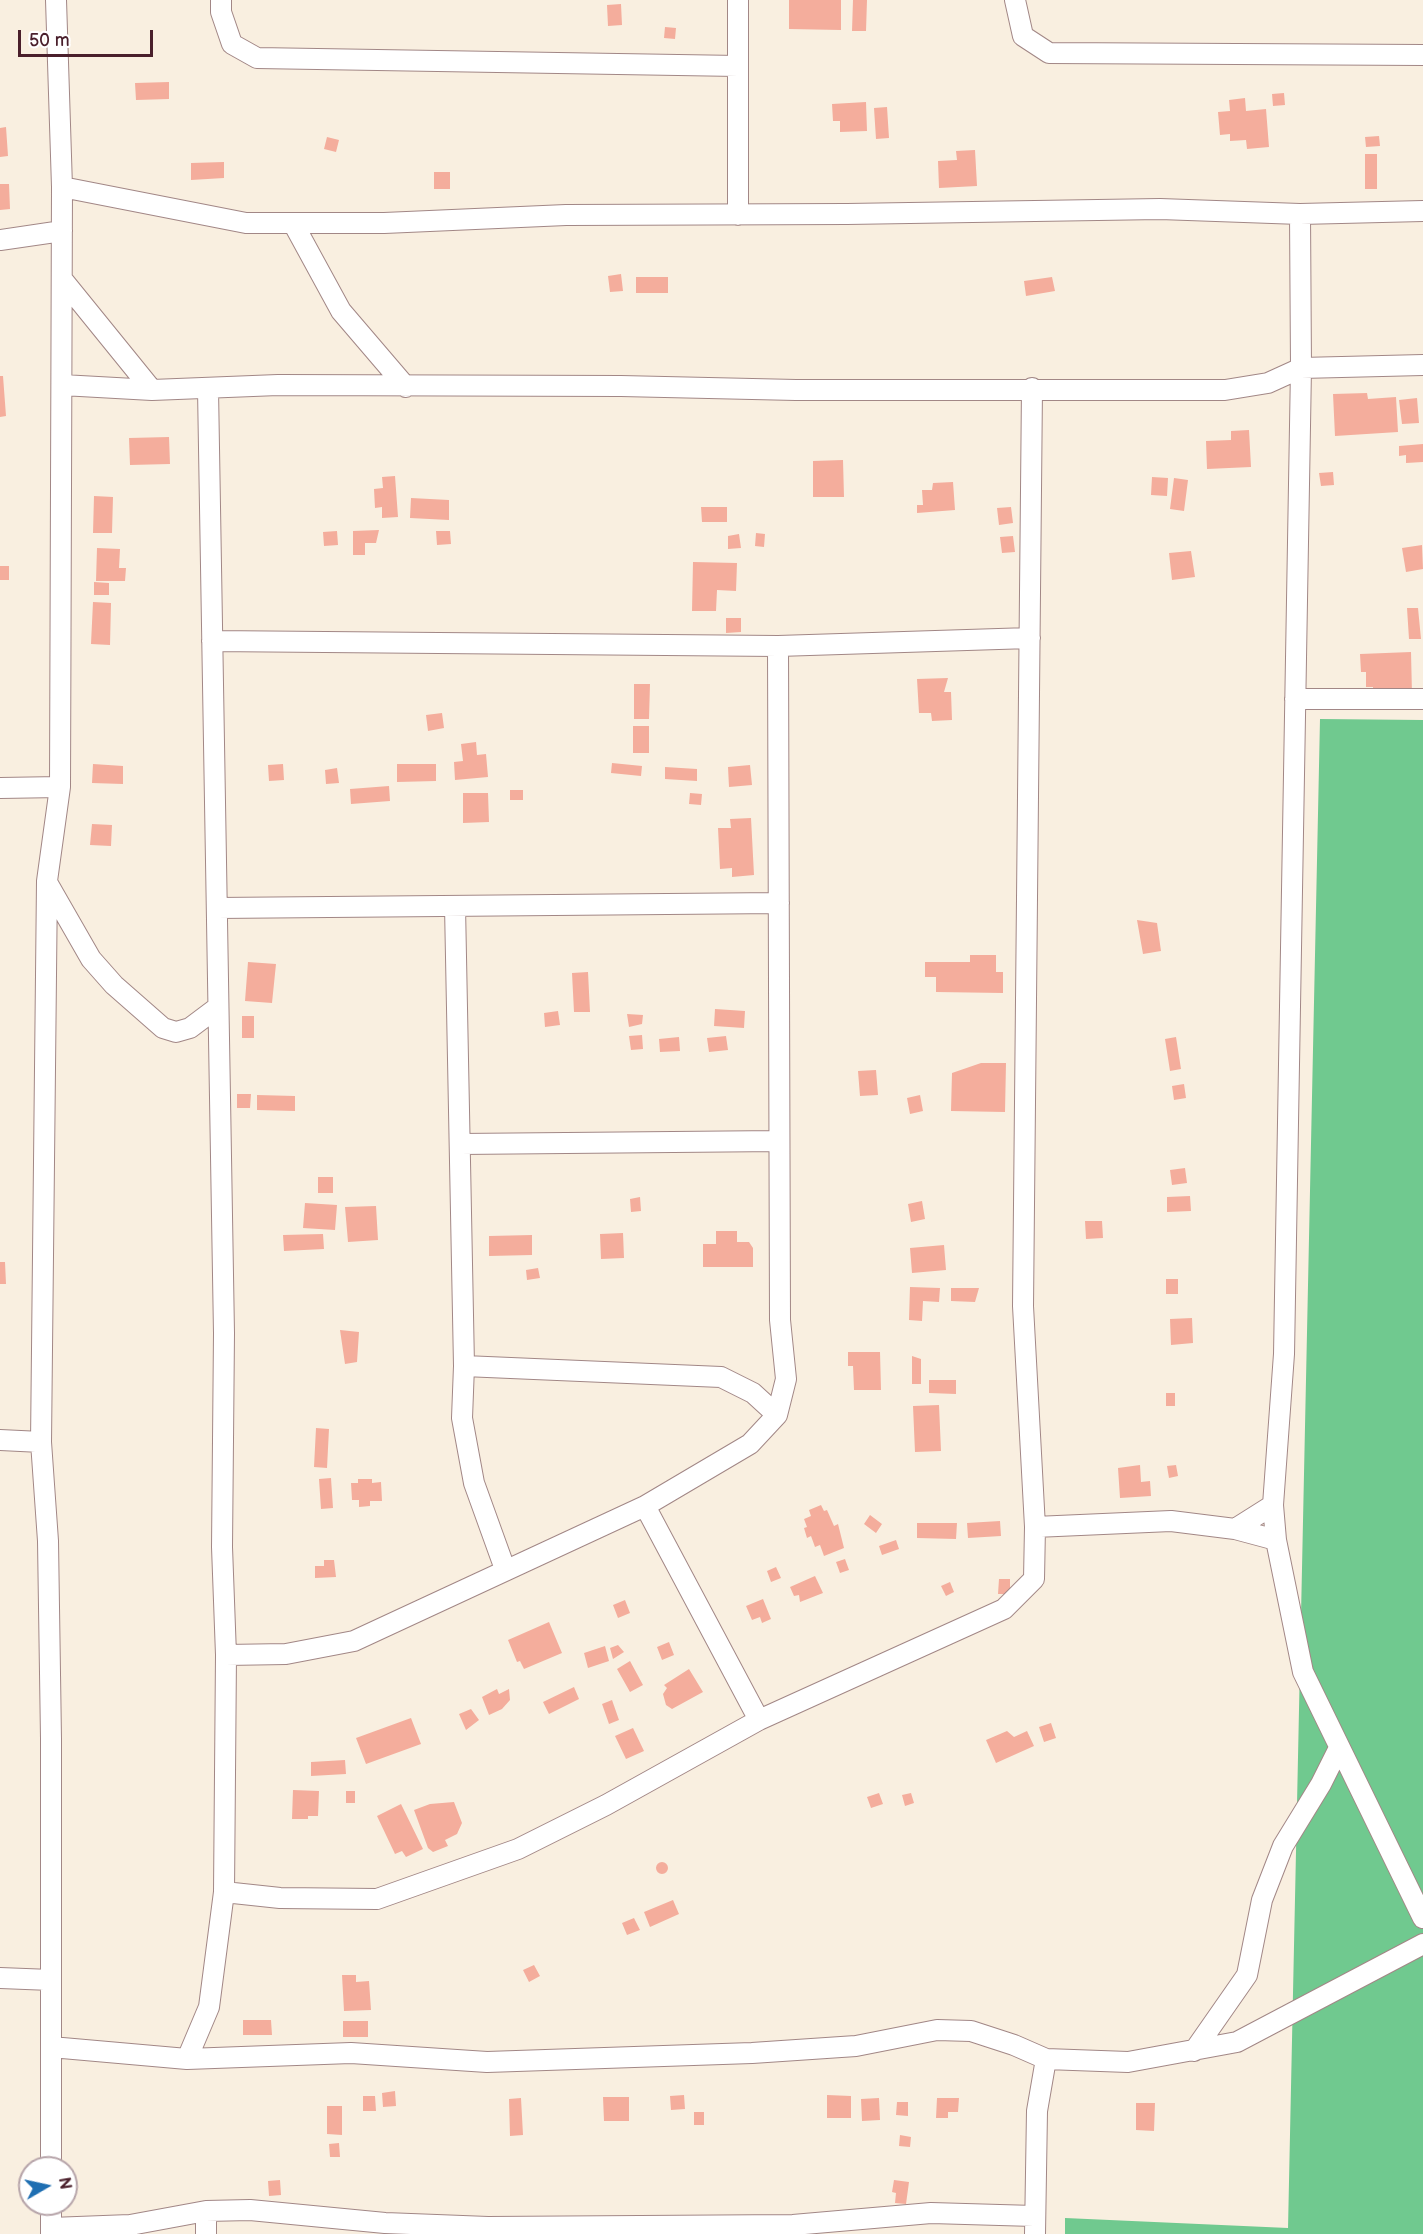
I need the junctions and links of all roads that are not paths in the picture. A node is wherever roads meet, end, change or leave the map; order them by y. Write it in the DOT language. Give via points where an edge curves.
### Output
graph roads {
  1 [pos="56,0"];
  2 [pos="221,0"];
  3 [pos="738,0"];
  4 [pos="1015,0"];
  5 [pos="1423,55"];
  6 [pos="738,66"];
  7 [pos="62,187"];
  8 [pos="1423,211"];
  9 [pos="1300,214"];
  10 [pos="738,215"];
  11 [pos="293,223"];
  12 [pos="62,231"];
  13 [pos="0,240"];
  14 [pos="62,279"];
  15 [pos="1423,365"];
  16 [pos="1301,368"];
  17 [pos="62,385"];
  18 [pos="406,387"];
  19 [pos="1032,388"];
  20 [pos="208,389"];
  21 [pos="152,390"];
  22 [pos="1030,638"];
  23 [pos="212,641"];
  24 [pos="778,646"];
  25 [pos="1295,699"];
  26 [pos="1423,699"];
  27 [pos="60,787"];
  28 [pos="0,788"];
  29 [pos="47,881"];
  30 [pos="779,903"];
  31 [pos="455,906"];
  32 [pos="217,908"];
  33 [pos="218,1007"];
  34 [pos="779,1141"];
  35 [pos="460,1144"];
  36 [pos="464,1366"];
  37 [pos="777,1415"];
  38 [pos="0,1440"];
  39 [pos="41,1442"];
  40 [pos="1273,1505"];
  41 [pos="645,1506"];
  42 [pos="1035,1527"];
  43 [pos="1235,1529"];
  44 [pos="1276,1540"];
  45 [pos="505,1569"];
  46 [pos="226,1655"];
  47 [pos="759,1720"];
  48 [pos="1340,1748"];
  49 [pos="224,1892"];
  50 [pos="1423,1918"];
  51 [pos="1423,1944"];
  52 [pos="0,1978"];
  53 [pos="51,1980"];
  54 [pos="51,2047"];
  55 [pos="1194,2051"];
  56 [pos="187,2059"];
  57 [pos="1046,2059"];
  58 [pos="51,2156"];
  59 [pos="206,2211"];
  60 [pos="1035,2225"];
  61 [pos="793,2230"];
  62 [pos="51,2231"];
  63 [pos="206,2234"];
  1 -- 7 [label="street"];
  2 -- 6 [label="street" via="232,44 257,58"];
  3 -- 6 [label="street"];
  4 -- 5 [label="street" via="1023,36 1048,52"];
  6 -- 10 [label="street"];
  7 -- 11 [label="street" via="246,223"];
  7 -- 12 [label="street"];
  8 -- 9 [label="street"];
  9 -- 10 [label="street" via="1160,209"];
  9 -- 16 [label="street"];
  10 -- 11 [label="street" via="566,215"];
  11 -- 18 [label="street" via="341,311"];
  12 -- 13 [label="street"];
  12 -- 14 [label="street"];
  14 -- 17 [label="street"];
  14 -- 21 [label="street"];
  15 -- 16 [label="street"];
  16 -- 19 [label="street" via="1268,383 1226,390"];
  16 -- 25 [label="street"];
  17 -- 21 [label="street"];
  17 -- 27 [label="street"];
  18 -- 19 [label="street"];
  18 -- 20 [label="street" via="278,385"];
  19 -- 22 [label="street"];
  20 -- 21 [label="street"];
  20 -- 23 [label="street"];
  22 -- 24 [label="street"];
  22 -- 42 [label="street" via="1023,1306"];
  23 -- 24 [label="street"];
  23 -- 32 [label="street"];
  24 -- 30 [label="street"];
  25 -- 26 [label="street"];
  25 -- 40 [label="street" via="1284,1354"];
  27 -- 28 [label="street"];
  27 -- 29 [label="street"];
  29 -- 33 [label="street" via="91,959 163,1028 176,1032 190,1028"];
  29 -- 39 [label="street"];
  30 -- 31 [label="street"];
  30 -- 34 [label="street"];
  31 -- 32 [label="street"];
  31 -- 35 [label="street"];
  32 -- 33 [label="street"];
  33 -- 46 [label="street"];
  34 -- 35 [label="street"];
  34 -- 37 [label="street" via="780,1320 786,1378"];
  35 -- 36 [label="street"];
  36 -- 37 [label="street" via="721,1377 753,1393"];
  36 -- 45 [label="street" via="462,1418 474,1483"];
  37 -- 41 [label="street" via="750,1444"];
  38 -- 39 [label="street"];
  39 -- 53 [label="street" via="48,1553"];
  40 -- 43 [label="street"];
  40 -- 44 [label="street"];
  41 -- 45 [label="street"];
  41 -- 47 [label="street"];
  42 -- 43 [label="street" via="1171,1521"];
  42 -- 47 [label="street" via="1034,1579 1004,1608"];
  43 -- 44 [label="street"];
  44 -- 48 [label="street" via="1303,1672"];
  45 -- 46 [label="street" via="354,1641 286,1654"];
  46 -- 49 [label="street"];
  47 -- 49 [label="street" via="518,1849 377,1899 280,1898"];
  48 -- 50 [label="street"];
  48 -- 55 [label="street" via="1283,1846 1262,1900 1247,1976"];
  49 -- 56 [label="street" via="209,2007"];
  51 -- 55 [label="street" via="1237,2042"];
  52 -- 53 [label="street"];
  53 -- 54 [label="street"];
  54 -- 56 [label="street"];
  54 -- 58 [label="street"];
  55 -- 57 [label="street" via="1128,2062"];
  56 -- 57 [label="street" via="351,2053 487,2062 752,2054 856,2046 948,2030 971,2031"];
  57 -- 60 [label="street" via="1037,2111"];
  59 -- 61 [label="street" via="250,2210 385,2223 488,2227"];
  59 -- 62 [label="street" via="130,2225"];
  59 -- 63 [label="street"];
  60 -- 61 [label="street" via="931,2213"];
}
